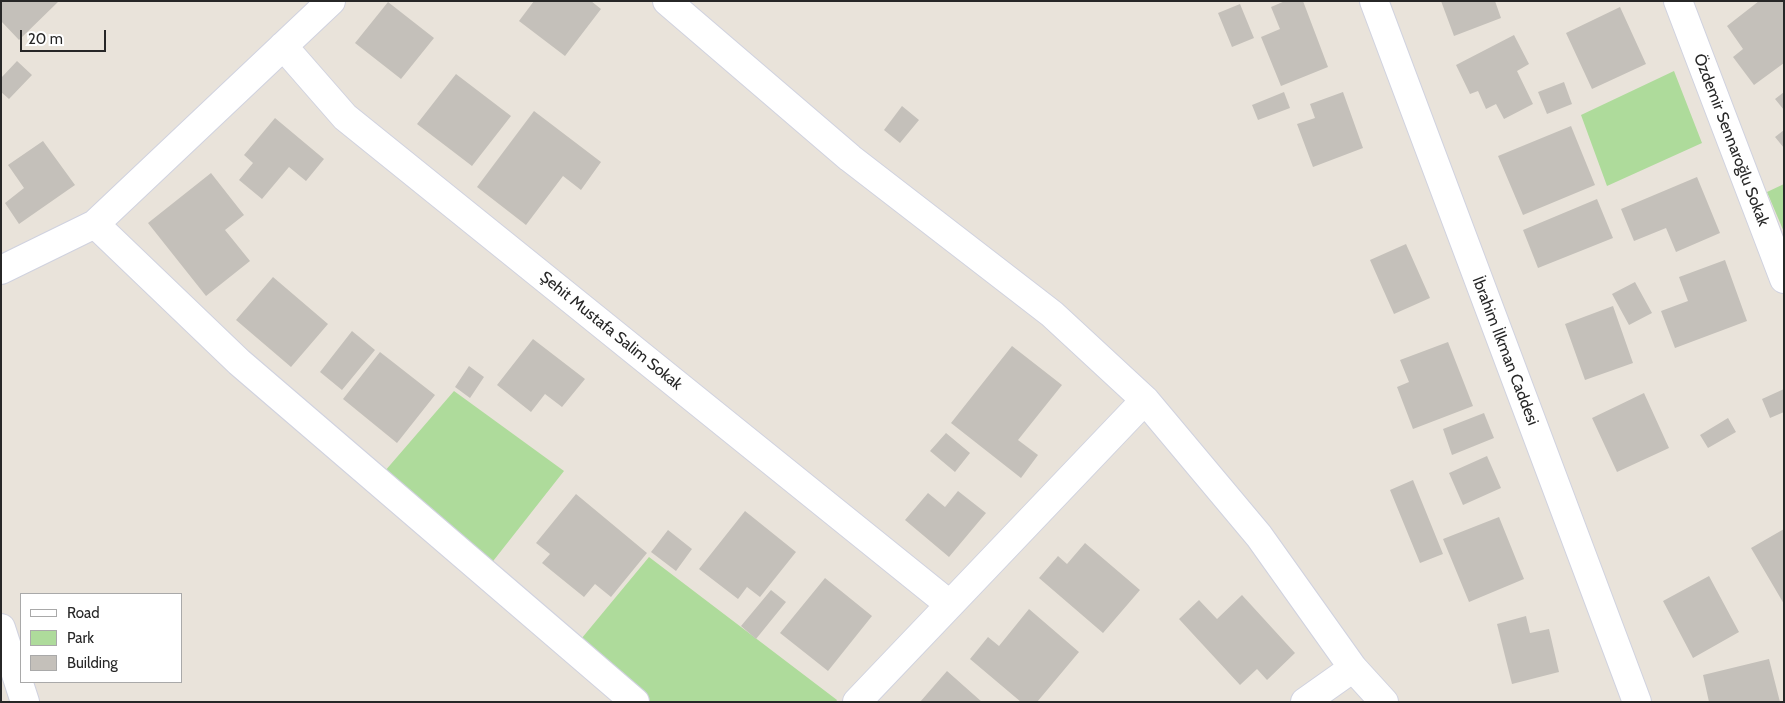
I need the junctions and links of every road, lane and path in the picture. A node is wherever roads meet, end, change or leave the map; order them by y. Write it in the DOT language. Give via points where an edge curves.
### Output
graph roads {
  1 [pos="331,1"];
  2 [pos="667,1"];
  3 [pos="1374,1"];
  4 [pos="1678,1"];
  5 [pos="283,46"];
  6 [pos="95,224"];
  7 [pos="1,270"];
  8 [pos="1784,278"];
  9 [pos="1145,400"];
  10 [pos="950,604"];
  11 [pos="1,628"];
  12 [pos="1353,668"];
  13 [pos="25,702"];
  14 [pos="635,702"];
  15 [pos="857,702"];
  16 [pos="1305,702"];
  17 [pos="1384,702"];
  18 [pos="1637,702"];
  1 -- 5 [label="street"];
  2 -- 9 [label="street" via="850,158 1052,314"];
  3 -- 18 [label="street, İbrahim İlkman Caddesi"];
  4 -- 8 [label="street, Özdemir Sennaroğlu Sokak"];
  5 -- 6 [label="street"];
  5 -- 10 [label="street, Şehit Mustafa Salim Sokak" via="346,117"];
  6 -- 7 [label="street"];
  6 -- 14 [label="street" via="239,362"];
  9 -- 10 [label="street"];
  9 -- 12 [label="street" via="1260,536"];
  10 -- 15 [label="street"];
  11 -- 13 [label="street"];
  12 -- 16 [label="street"];
  12 -- 17 [label="street"];
}
